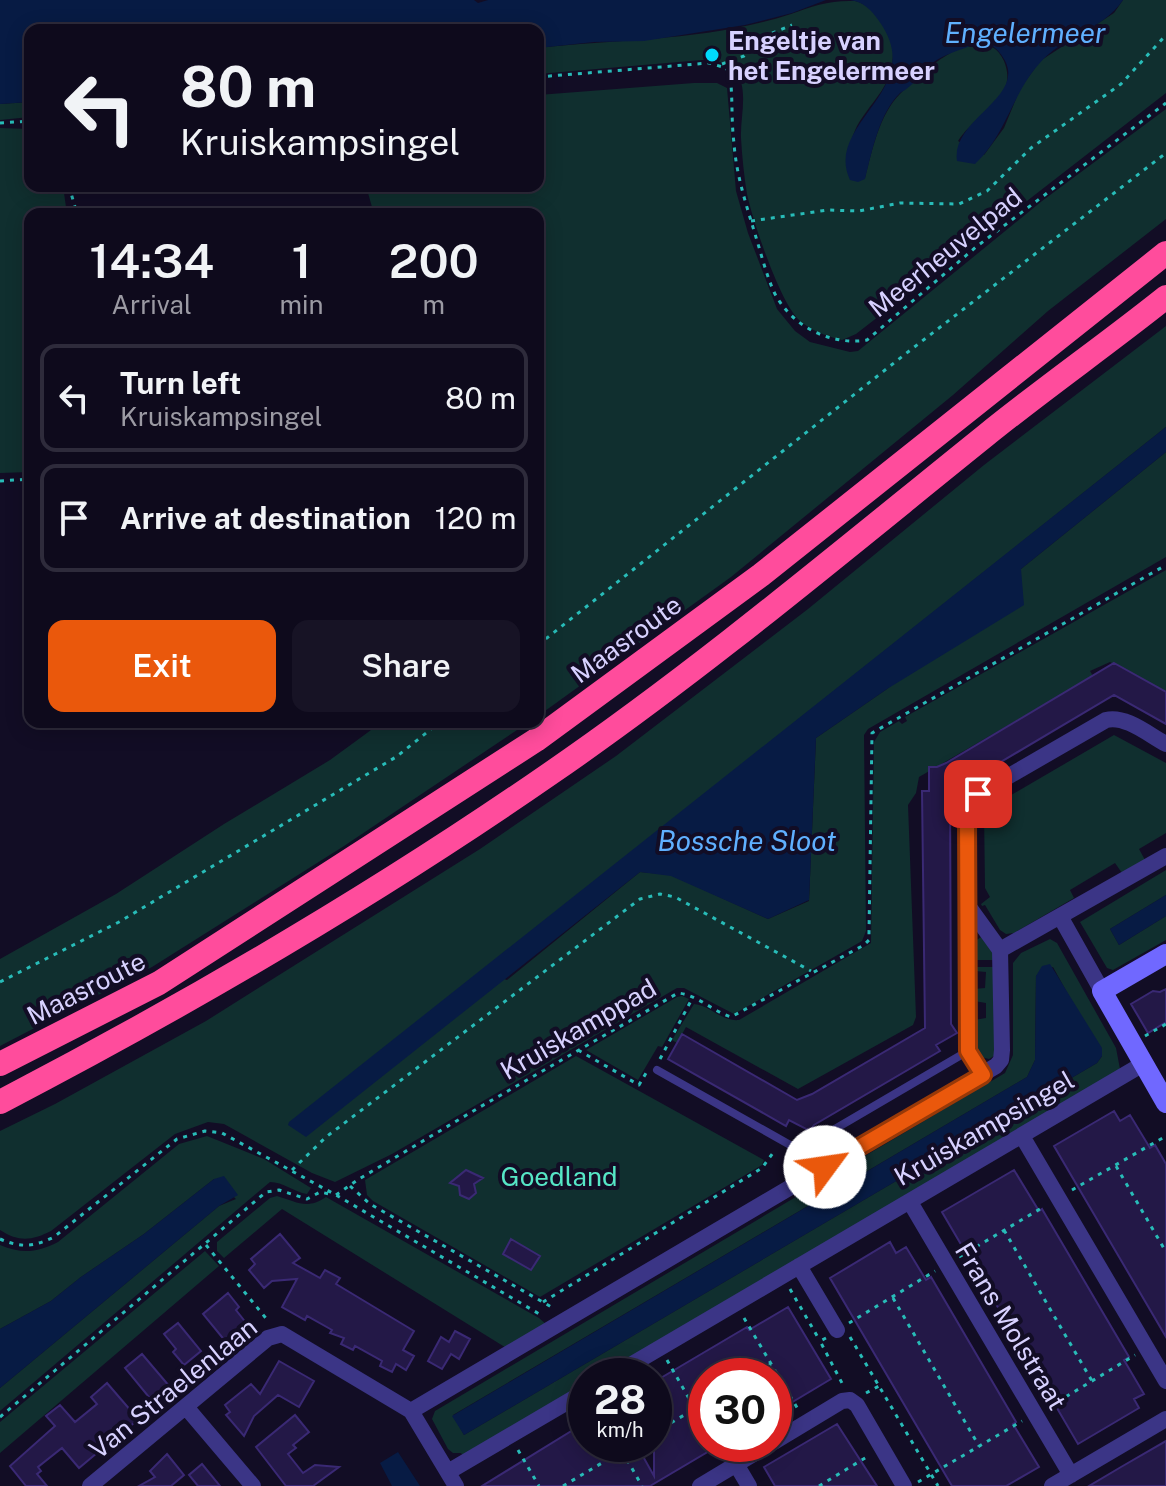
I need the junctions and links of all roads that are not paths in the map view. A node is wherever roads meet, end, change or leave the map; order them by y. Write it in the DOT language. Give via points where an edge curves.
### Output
graph roads {
  1 [pos="1166,253"];
  2 [pos="1166,297"];
  3 [pos="1166,744"];
  4 [pos="1166,856"];
  5 [pos="966,903"];
  6 [pos="1061,918"];
  7 [pos="1000,950"];
  8 [pos="1166,954"];
  9 [pos="1102,991"];
  10 [pos="968,1051"];
  11 [pos="0,1064"];
  12 [pos="1143,1064"];
  13 [pos="657,1070"];
  14 [pos="983,1075"];
  15 [pos="0,1102"];
  16 [pos="1166,1103"];
  17 [pos="1022,1136"];
  18 [pos="910,1202"];
  19 [pos="799,1266"];
  20 [pos="837,1330"];
  21 [pos="643,1358"];
  22 [pos="1166,1381"];
  23 [pos="568,1402"];
  24 [pos="186,1407"];
  25 [pos="411,1411"];
  26 [pos="1166,1419"];
  27 [pos="792,1431"];
  28 [pos="739,1462"];
  29 [pos="736,1464"];
  30 [pos="1071,1475"];
  31 [pos="452,1479"];
  32 [pos="90,1486"];
  33 [pos="253,1486"];
  34 [pos="700,1486"];
  35 [pos="749,1486"];
  36 [pos="904,1486"];
  37 [pos="1052,1486"];
  1 -- 11 [label="highway, Maasroute" via="761,575 536,740 159,983"];
  2 -- 15 [label="highway" via="786,598 553,772 275,951"];
  3 -- 5 [label="street" via="1115,718 1106,720 978,794 967,812"];
  4 -- 6 [label="street"];
  5 -- 7 [label="street"];
  5 -- 10 [label="lane"];
  6 -- 7 [label="street"];
  6 -- 9 [label="street"];
  7 -- 14 [label="street, Kruiskampsingel" via="1001,1060"];
  8 -- 9 [label="street"];
  9 -- 12 [label="street"];
  10 -- 13 [label="lane" via="799,1150"];
  10 -- 14 [label="lane, Kruiskampsingel"];
  12 -- 16 [label="street"];
  12 -- 17 [label="street, Kruiskampsingel"];
  14 -- 25 [label="street, Kruiskampsingel"];
  17 -- 18 [label="street, Kruiskampsingel"];
  17 -- 22 [label="street"];
  18 -- 19 [label="street, Kruiskampsingel"];
  18 -- 30 [label="street, Frans Molstraat"];
  19 -- 20 [label="street"];
  19 -- 21 [label="street, Kruiskampsingel"];
  23 -- 31 [label="street" via="509,1436"];
  24 -- 25 [label="street, Van Straelenlaan" via="268,1338 282,1334"];
  24 -- 32 [label="street, Van Straelenlaan"];
  24 -- 33 [label="street"];
  25 -- 31 [label="street"];
  26 -- 30 [label="street"];
  27 -- 36 [label="street" via="848,1400 857,1405"];
  28 -- 29 [label="street"];
  29 -- 34 [label="street"];
  29 -- 35 [label="street"];
  30 -- 37 [label="street"];
}
